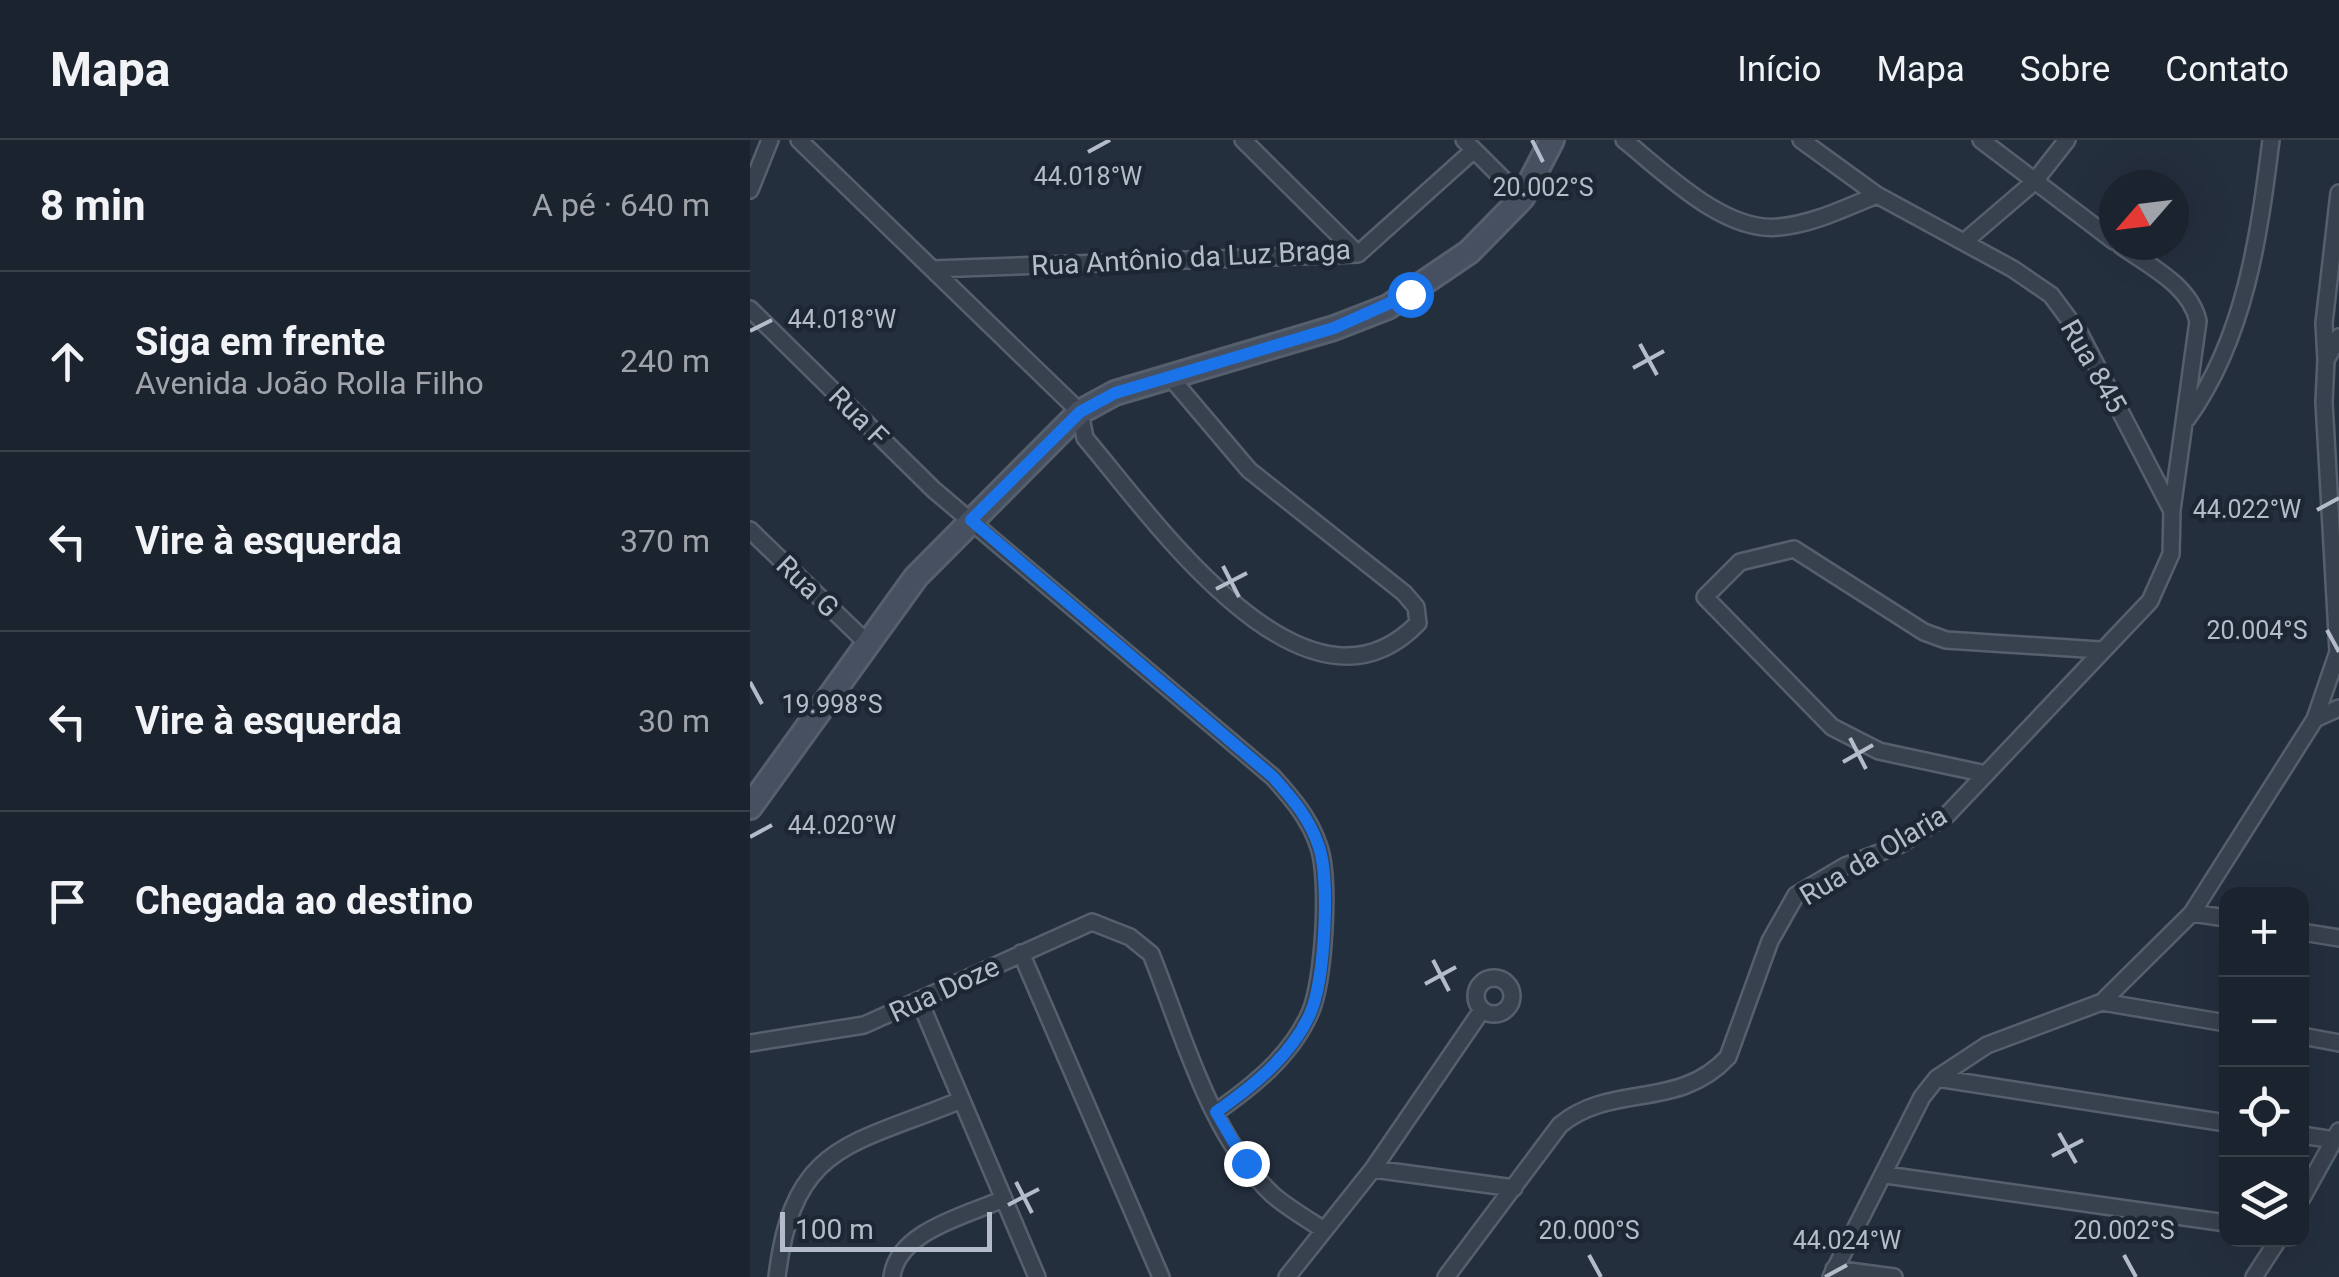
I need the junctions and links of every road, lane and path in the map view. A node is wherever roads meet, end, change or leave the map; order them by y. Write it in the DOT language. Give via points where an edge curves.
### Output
graph roads {
  1 [pos="770,140"];
  2 [pos="800,140"];
  3 [pos="1243,140"];
  4 [pos="1552,140"];
  5 [pos="1624,140"];
  6 [pos="1800,140"];
  7 [pos="1981,140"];
  8 [pos="2066,140"];
  9 [pos="2271,140"];
  10 [pos="1469,145"];
  11 [pos="2034,182"];
  12 [pos="750,190"];
  13 [pos="2339,193"];
  14 [pos="1877,196"];
  15 [pos="1522,198"];
  16 [pos="2099,230"];
  17 [pos="1964,242"];
  18 [pos="1358,254"];
  19 [pos="2140,260"];
  20 [pos="932,269"];
  21 [pos="750,309"];
  22 [pos="2339,337"];
  23 [pos="2326,360"];
  24 [pos="1171,378"];
  25 [pos="2332,399"];
  26 [pos="1080,412"];
  27 [pos="2184,423"];
  28 [pos="2335,506"];
  29 [pos="2172,510"];
  30 [pos="971,520"];
  31 [pos="750,530"];
  32 [pos="2339,605"];
  33 [pos="867,643"];
  34 [pos="2100,650"];
  35 [pos="2339,708"];
  36 [pos="2315,720"];
  37 [pos="1986,774"];
  38 [pos="750,807"];
  39 [pos="2192,912"];
  40 [pos="2219,917"];
  41 [pos="2309,933"];
  42 [pos="2339,938"];
  43 [pos="1021,952"];
  44 [pos="920,1002"];
  45 [pos="2102,1002"];
  46 [pos="1482,1010"];
  47 [pos="2219,1022"];
  48 [pos="2309,1037"];
  49 [pos="750,1043"];
  50 [pos="2339,1043"];
  51 [pos="1937,1078"];
  52 [pos="962,1100"];
  53 [pos="1216,1112"];
  54 [pos="2219,1122"];
  55 [pos="2309,1135"];
  56 [pos="2337,1136"];
  57 [pos="1373,1169"];
  58 [pos="1886,1175"];
  59 [pos="2309,1186"];
  60 [pos="1514,1188"];
  61 [pos="1003,1199"];
  62 [pos="2219,1222"];
  63 [pos="1324,1230"];
  64 [pos="2273,1247"];
  65 [pos="1468,1248"];
  66 [pos="1482,1259"];
  67 [pos="1832,1273"];
  68 [pos="777,1277"];
  69 [pos="892,1277"];
  70 [pos="1037,1277"];
  71 [pos="1161,1277"];
  72 [pos="1287,1277"];
  73 [pos="1446,1277"];
  74 [pos="1894,1277"];
  75 [pos="2254,1277"];
  1 -- 12 [label="street"];
  2 -- 20 [label="street"];
  3 -- 18 [label="street"];
  4 -- 15 [label="street"];
  5 -- 14 [label="street" via="1737,220 1775,228"];
  6 -- 14 [label="street, Rua 845"];
  7 -- 11 [label="street"];
  8 -- 11 [label="street"];
  9 -- 27 [label="street" via="2267,199 2242,305 2214,382"];
  10 -- 15 [label="street"];
  10 -- 18 [label="street, Rua Antônio da Luz Braga"];
  11 -- 16 [label="street"];
  11 -- 17 [label="street"];
  13 -- 23 [label="street"];
  14 -- 17 [label="street, Rua 845"];
  15 -- 24 [label="street" via="1469,252 1388,307"];
  17 -- 29 [label="street, Rua 845" via="2051,295 2080,334"];
  18 -- 20 [label="street, Rua Antônio da Luz Braga"];
  19 -- 27 [label="street, Rua da Olaria" via="2194,303 2198,321"];
  20 -- 26 [label="street"];
  21 -- 30 [label="street, Rua F"];
  22 -- 23 [label="street"];
  23 -- 25 [label="street"];
  24 -- 26 [label="street" via="1115,393"];
  24 -- 26 [label="street" via="1249,470 1404,593 1418,622 1406,635 1346,656 1308,653 1232,603 1086,438"];
  25 -- 28 [label="street"];
  26 -- 30 [label="street"];
  27 -- 29 [label="street, Rua da Olaria"];
  28 -- 32 [label="street"];
  29 -- 34 [label="street, Rua da Olaria" via="2163,578 2150,601"];
  30 -- 33 [label="street" via="916,577"];
  30 -- 53 [label="street, Rua F" via="1273,777 1298,804 1320,849 1324,922 1319,989 1309,1016 1261,1080"];
  31 -- 33 [label="street, Rua G"];
  32 -- 36 [label="street" via="2338,652"];
  33 -- 38 [label="street"];
  34 -- 37 [label="street, Rua da Olaria"];
  34 -- 37 [label="street" via="1946,640 1794,548 1740,562 1705,597 1832,727 1879,751"];
  35 -- 36 [label="street"];
  36 -- 39 [label="street"];
  37 -- 60 [label="street, Rua da Olaria" via="1946,814 1899,845 1796,895 1770,941 1728,1056 1715,1070 1695,1085 1580,1108"];
  39 -- 40 [label="street"];
  39 -- 45 [label="street"];
  41 -- 42 [label="street"];
  43 -- 44 [label="street, Rua Doze"];
  43 -- 53 [label="street, Rua Doze" via="1092,922 1151,954"];
  43 -- 71 [label="street"];
  44 -- 49 [label="street, Rua Doze" via="864,1025"];
  44 -- 52 [label="street"];
  45 -- 47 [label="street"];
  45 -- 51 [label="street" via="1987,1045"];
  46 -- 57 [label="street"];
  48 -- 50 [label="street"];
  51 -- 54 [label="street"];
  51 -- 58 [label="street"];
  52 -- 61 [label="street"];
  52 -- 68 [label="street" via="829,1157 808,1175 782,1236"];
  53 -- 63 [label="street" via="1274,1196"];
  55 -- 56 [label="street"];
  56 -- 59 [label="street"];
  57 -- 60 [label="street"];
  57 -- 63 [label="street"];
  58 -- 62 [label="street"];
  58 -- 67 [label="street"];
  60 -- 65 [label="street, Rua da Olaria"];
  61 -- 69 [label="street" via="920,1236"];
  61 -- 70 [label="street"];
  63 -- 72 [label="street"];
  64 -- 75 [label="street"];
  65 -- 66 [label="street"];
  65 -- 73 [label="street, Rua da Olaria"];
  67 -- 74 [label="street"];
}
